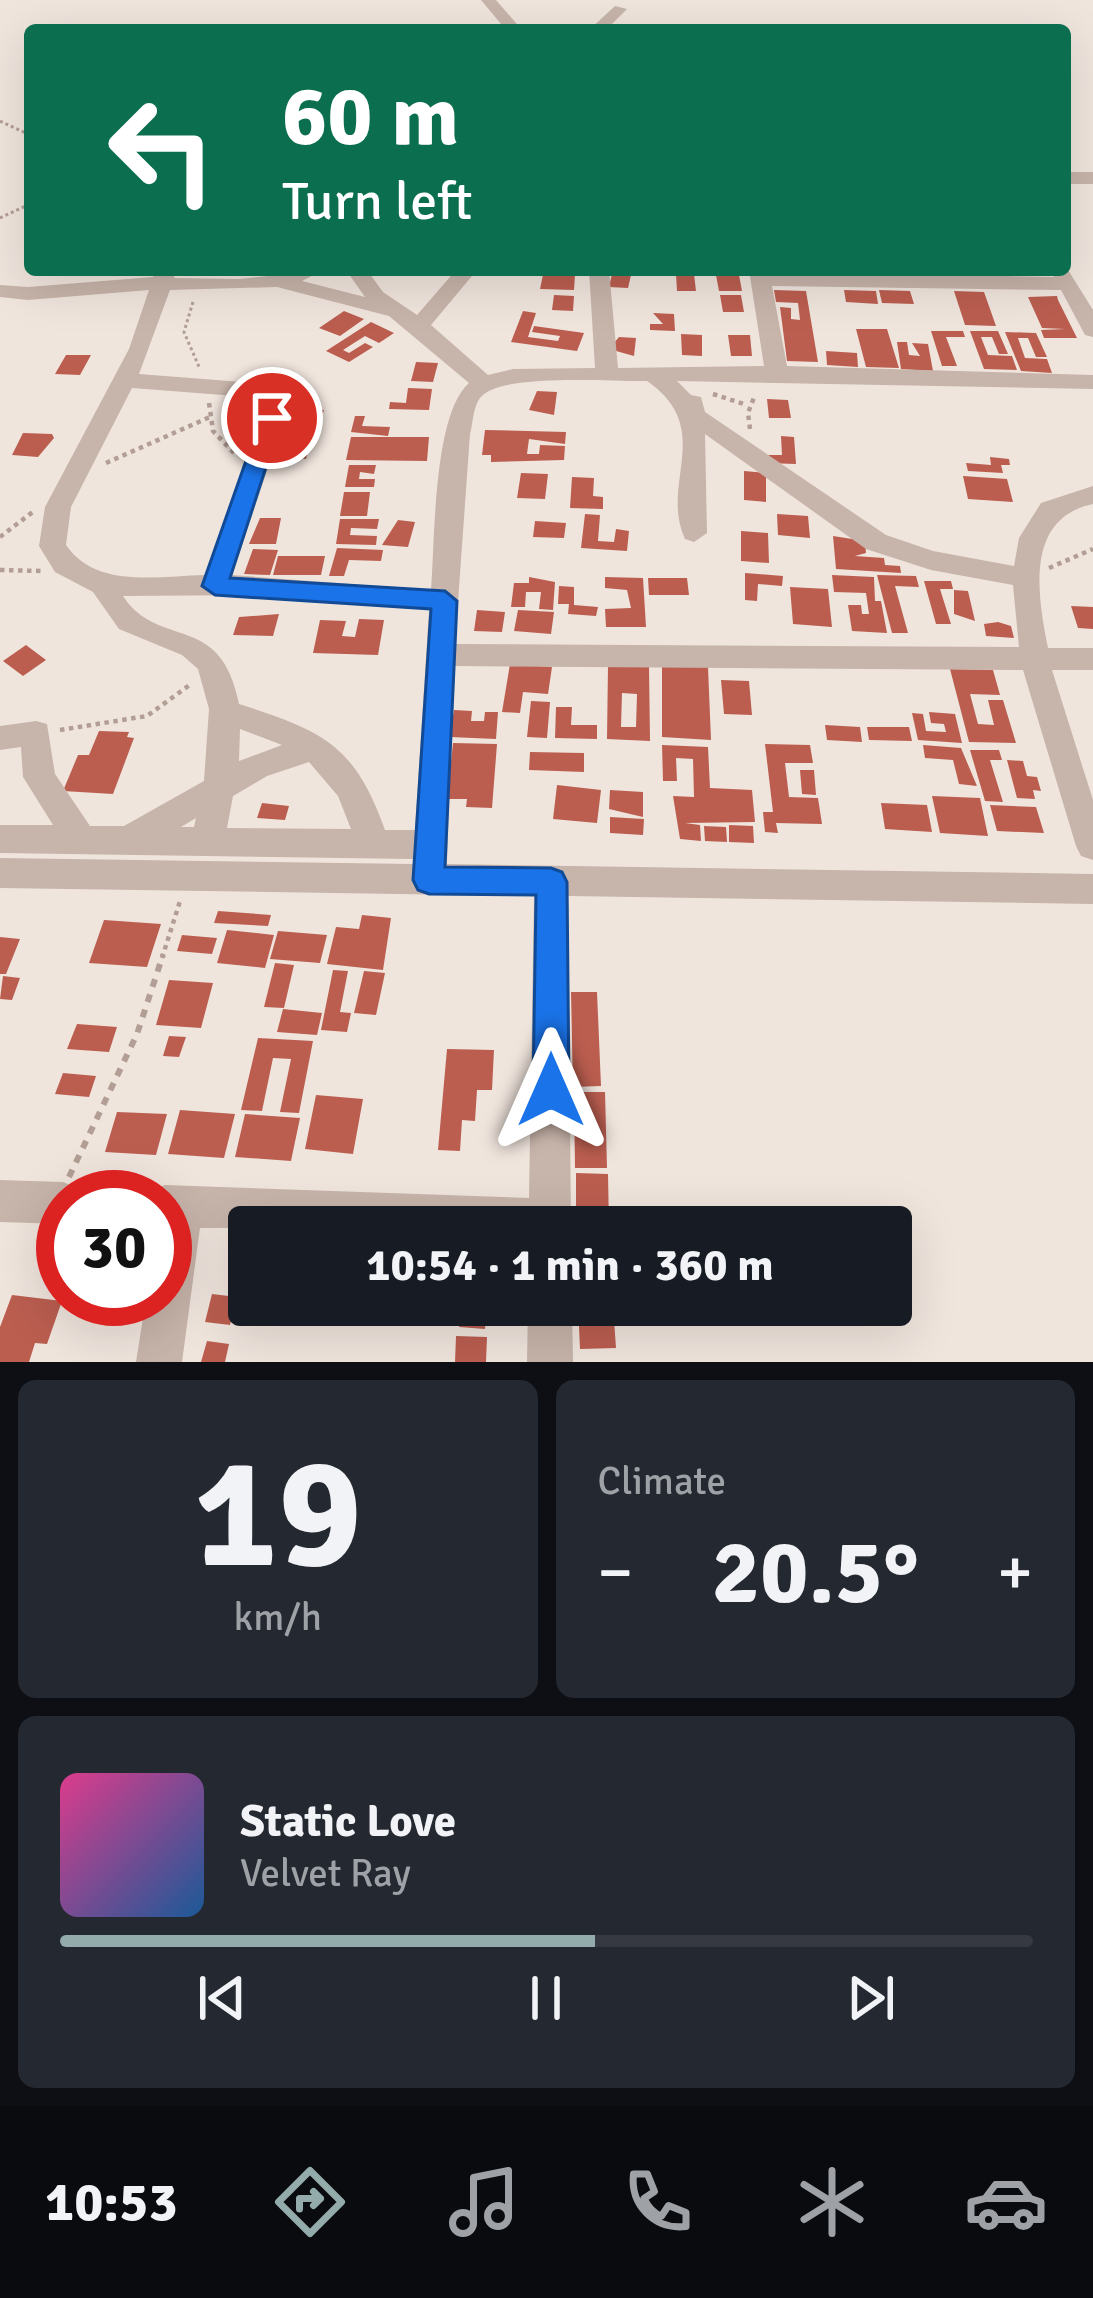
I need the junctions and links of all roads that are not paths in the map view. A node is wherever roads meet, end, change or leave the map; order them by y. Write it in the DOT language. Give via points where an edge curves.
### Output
graph roads {
  1 [pos="488,0"];
  2 [pos="509,24"];
  3 [pos="163,276"];
  4 [pos="360,276"];
  5 [pos="460,276"];
  6 [pos="599,276"];
  7 [pos="760,276"];
  8 [pos="912,276"];
  9 [pos="312,277"];
  10 [pos="1064,277"];
  11 [pos="0,291"];
  12 [pos="34,294"];
  13 [pos="0,308"];
  14 [pos="409,320"];
  15 [pos="1093,331"];
  16 [pos="607,373"];
  17 [pos="650,373"];
  18 [pos="771,373"];
  19 [pos="125,380"];
  20 [pos="483,382"];
  21 [pos="1093,382"];
  22 [pos="695,391"];
  23 [pos="1093,495"];
  24 [pos="694,533"];
  25 [pos="1027,578"];
  26 [pos="104,586"];
  27 [pos="215,586"];
  28 [pos="445,601"];
  29 [pos="439,655"];
  30 [pos="1035,659"];
  31 [pos="1093,659"];
  32 [pos="224,711"];
  33 [pos="0,738"];
  34 [pos="318,746"];
  35 [pos="220,785"];
  36 [pos="0,839"];
  37 [pos="82,841"];
  38 [pos="128,841"];
  39 [pos="207,842"];
  40 [pos="374,844"];
  41 [pos="430,844"];
  42 [pos="1093,846"];
  43 [pos="0,873"];
  44 [pos="429,880"];
  45 [pos="551,882"];
  46 [pos="1093,889"];
  47 [pos="0,1201"];
  48 [pos="36,1202"];
  49 [pos="550,1206"];
  50 [pos="192,1208"];
  51 [pos="228,1209"];
  52 [pos="162,1326"];
  53 [pos="550,1326"];
  54 [pos="159,1362"];
  55 [pos="550,1362"];
  1 -- 2 [label="street"];
  3 -- 9 [label="street" via="205,284"];
  3 -- 12 [label="street"];
  3 -- 19 [label="street"];
  4 -- 14 [label="street"];
  5 -- 14 [label="street"];
  6 -- 16 [label="street"];
  7 -- 18 [label="street"];
  8 -- 10 [label="street"];
  9 -- 14 [label="street"];
  10 -- 15 [label="street"];
  11 -- 12 [label="street"];
  12 -- 13 [label="street"];
  14 -- 20 [label="street"];
  16 -- 17 [label="street"];
  16 -- 20 [label="street"];
  17 -- 22 [label="street"];
  17 -- 22 [label="street" via="675,390"];
  18 -- 21 [label="street"];
  18 -- 22 [label="street"];
  19 -- 26 [label="street" via="50,530 65,565"];
  19 -- 27 [label="street" via="242,389 268,406 272,418"];
  20 -- 28 [label="street" via="466,398 458,434"];
  22 -- 24 [label="street"];
  22 -- 25 [label="street" via="765,466 876,542"];
  23 -- 25 [label="street" via="1053,505 1038,524"];
  25 -- 30 [label="street"];
  26 -- 27 [label="street"];
  26 -- 32 [label="street" via="131,626 210,661"];
  27 -- 28 [label="street"];
  28 -- 29 [label="street"];
  29 -- 30 [label="street"];
  29 -- 41 [label="street"];
  30 -- 31 [label="street"];
  30 -- 42 [label="street"];
  32 -- 34 [label="street"];
  32 -- 35 [label="street"];
  33 -- 37 [label="street" via="36,733 39,777"];
  34 -- 35 [label="street"];
  34 -- 40 [label="street" via="362,803"];
  35 -- 38 [label="street"];
  35 -- 39 [label="street"];
  36 -- 37 [label="street"];
  37 -- 38 [label="street"];
  38 -- 39 [label="street"];
  39 -- 40 [label="street"];
  40 -- 41 [label="street"];
  41 -- 44 [label="street"];
  43 -- 44 [label="street"];
  44 -- 45 [label="street"];
  45 -- 46 [label="street"];
  45 -- 49 [label="street"];
  47 -- 48 [label="street"];
  50 -- 51 [label="street"];
  52 -- 54 [label="street"];
  53 -- 55 [label="street"];
}
